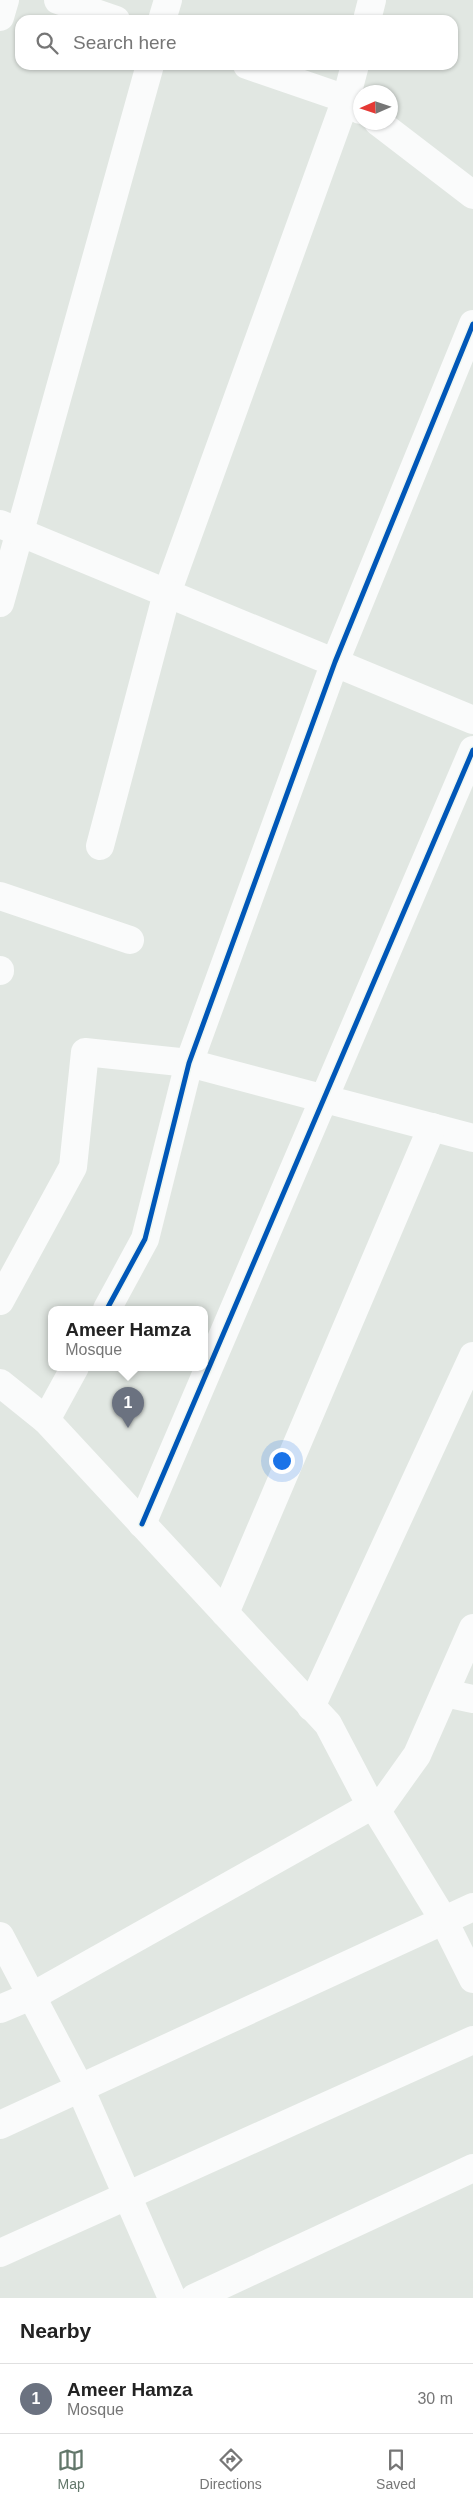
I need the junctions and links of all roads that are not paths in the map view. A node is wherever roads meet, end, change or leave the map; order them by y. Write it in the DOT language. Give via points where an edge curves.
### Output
graph roads {
  1 [pos="5,0"];
  2 [pos="58,0"];
  3 [pos="168,0"];
  4 [pos="372,0"];
  5 [pos="102,15"];
  6 [pos="164,15"];
  7 [pos="368,15"];
  8 [pos="0,16"];
  9 [pos="148,70"];
  10 [pos="261,70"];
  11 [pos="355,70"];
  12 [pos="354,85"];
  13 [pos="353,104"];
  14 [pos="389,130"];
  15 [pos="473,194"];
  16 [pos="473,324"];
  17 [pos="10,528"];
  18 [pos="167,593"];
  19 [pos="0,603"];
  20 [pos="334,662"];
  21 [pos="473,720"];
  22 [pos="473,750"];
  23 [pos="100,846"];
  24 [pos="0,896"];
  25 [pos="130,940"];
  26 [pos="189,1063"];
  27 [pos="324,1099"];
  28 [pos="432,1127"];
  29 [pos="473,1138"];
  30 [pos="0,1301"];
  31 [pos="109,1306"];
  32 [pos="473,1356"];
  33 [pos="208,1370"];
  34 [pos="73,1371"];
  35 [pos="208,1371"];
  36 [pos="0,1383"];
  37 [pos="46,1420"];
  38 [pos="142,1524"];
  39 [pos="224,1613"];
  40 [pos="473,1628"];
  41 [pos="445,1693"];
  42 [pos="473,1699"];
  43 [pos="311,1707"];
  44 [pos="374,1808"];
  45 [pos="473,1907"];
  46 [pos="444,1919"];
  47 [pos="0,1936"];
  48 [pos="473,1980"];
  49 [pos="32,1996"];
  50 [pos="0,2009"];
  51 [pos="473,2040"];
  52 [pos="80,2088"];
  53 [pos="0,2125"];
  54 [pos="473,2168"];
  55 [pos="127,2196"];
  56 [pos="0,2253"];
  57 [pos="172,2298"];
  58 [pos="194,2298"];
  1 -- 8 [label="street"];
  2 -- 5 [label="street"];
  3 -- 6 [label="street"];
  4 -- 7 [label="street"];
  9 -- 17 [label="street"];
  10 -- 13 [label="street"];
  11 -- 12 [label="street"];
  13 -- 18 [label="street"];
  14 -- 15 [label="street"];
  16 -- 20 [label="street"];
  17 -- 18 [label="street"];
  17 -- 19 [label="street"];
  18 -- 20 [label="street"];
  18 -- 23 [label="street"];
  20 -- 21 [label="street"];
  20 -- 26 [label="street"];
  22 -- 27 [label="street"];
  24 -- 25 [label="street"];
  26 -- 27 [label="street"];
  26 -- 30 [label="street" via="85,1052 73,1166"];
  26 -- 31 [label="street" via="146,1239"];
  27 -- 28 [label="street"];
  27 -- 33 [label="street"];
  28 -- 29 [label="street"];
  28 -- 39 [label="street"];
  32 -- 43 [label="street"];
  34 -- 37 [label="street"];
  35 -- 38 [label="street"];
  36 -- 37 [label="street"];
  37 -- 38 [label="street"];
  38 -- 39 [label="street"];
  39 -- 43 [label="street"];
  40 -- 41 [label="street"];
  41 -- 42 [label="street"];
  41 -- 44 [label="street" via="417,1755"];
  43 -- 44 [label="street" via="328,1724"];
  44 -- 46 [label="street"];
  44 -- 49 [label="street"];
  45 -- 46 [label="street"];
  46 -- 48 [label="street"];
  46 -- 52 [label="street"];
  47 -- 49 [label="street"];
  49 -- 50 [label="street"];
  49 -- 52 [label="street"];
  51 -- 55 [label="street"];
  52 -- 53 [label="street"];
  52 -- 55 [label="street"];
  54 -- 58 [label="street"];
  55 -- 56 [label="street"];
  55 -- 57 [label="street"];
}
